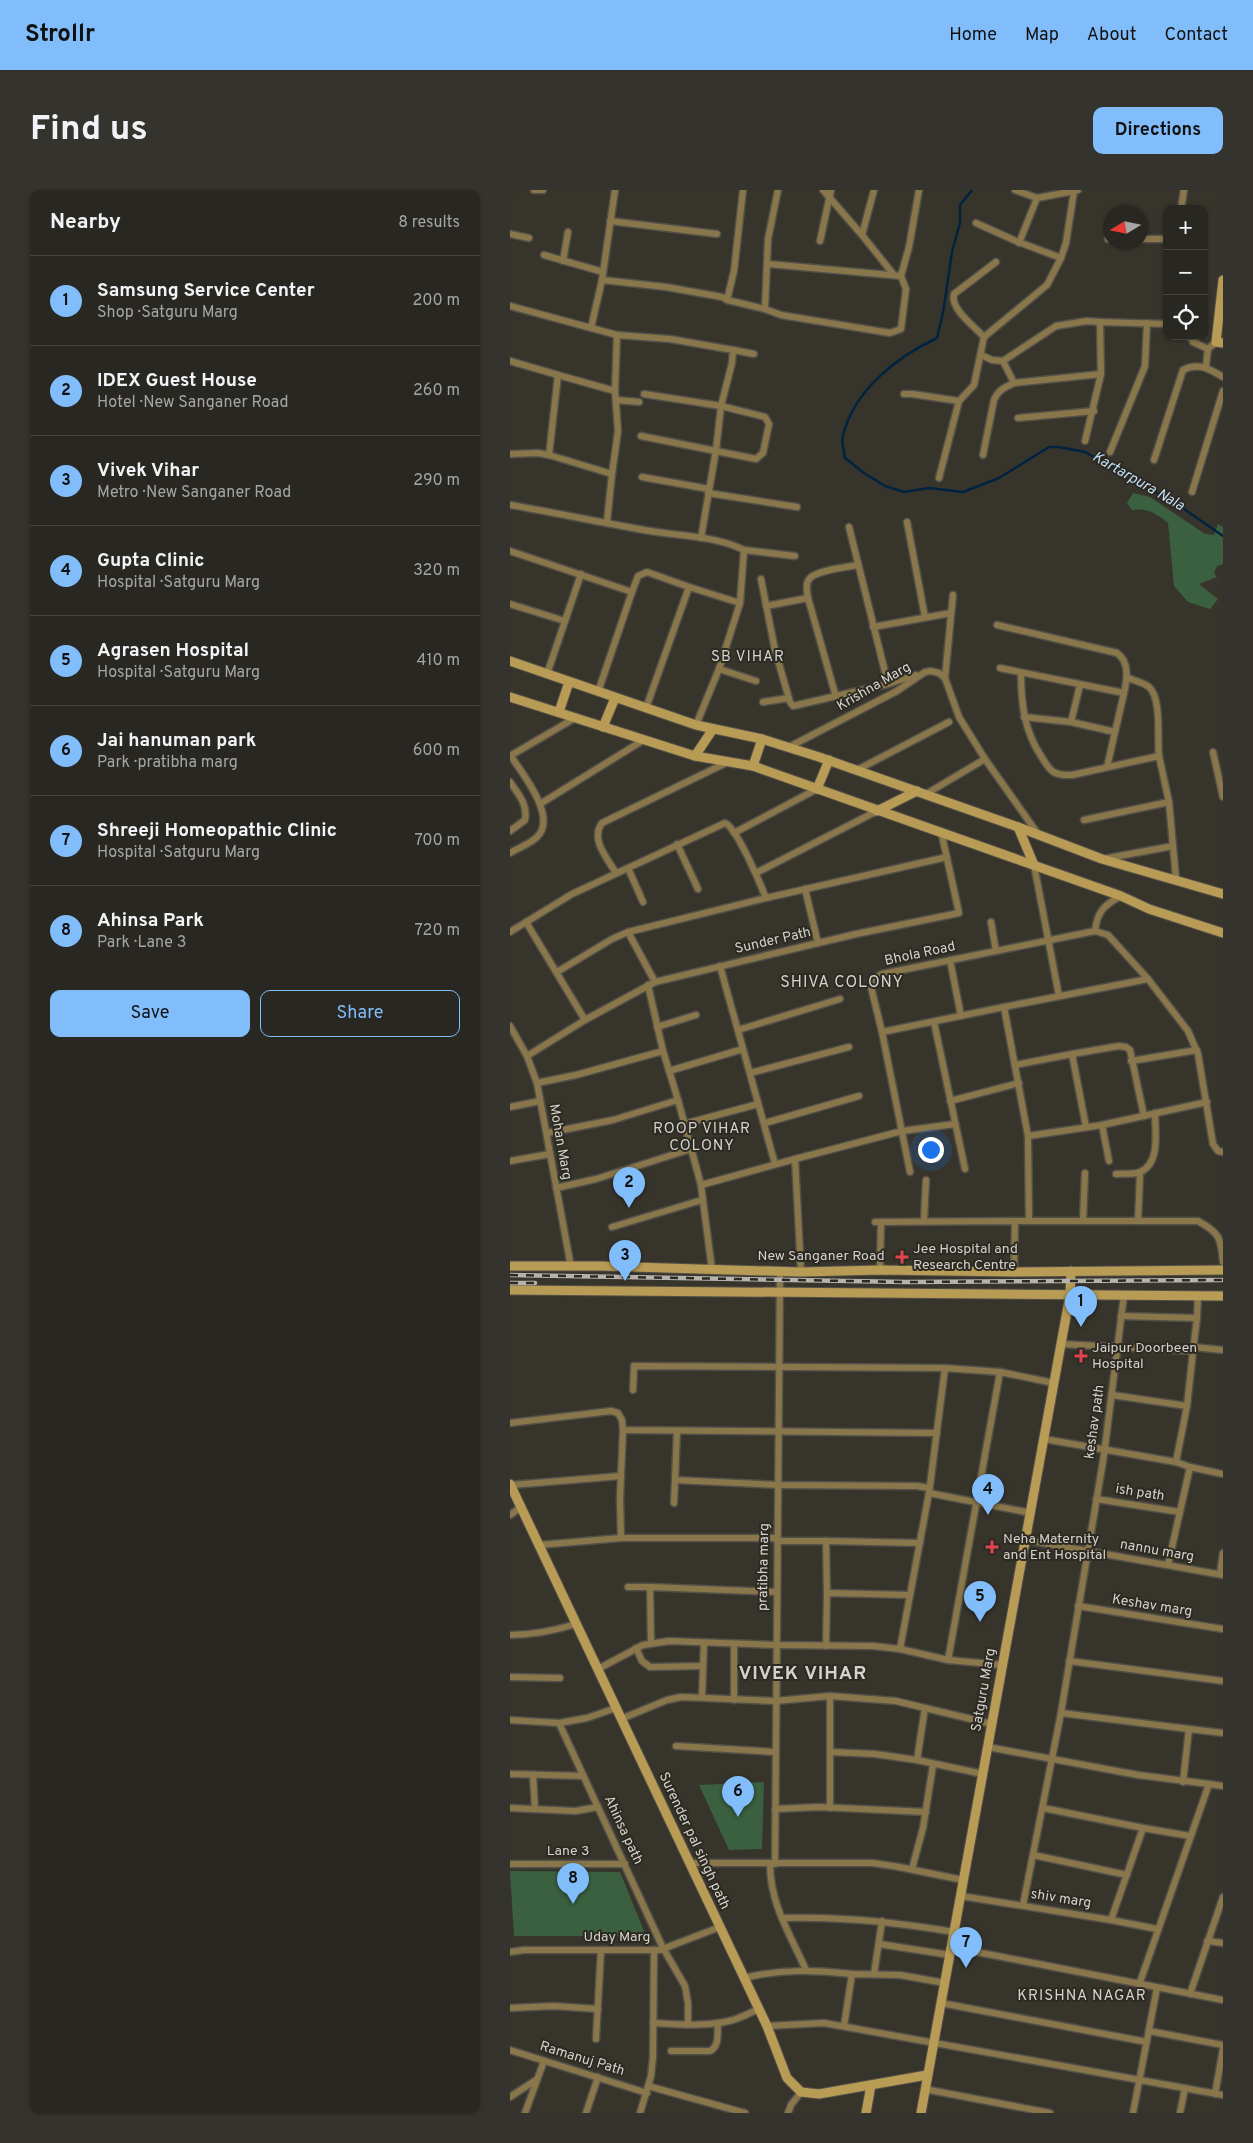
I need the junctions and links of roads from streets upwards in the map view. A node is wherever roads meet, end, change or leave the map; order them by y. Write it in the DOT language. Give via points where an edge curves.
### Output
graph roads {
  1 [pos="534,190"];
  2 [pos="543,190"];
  3 [pos="615,190"];
  4 [pos="743,190"];
  5 [pos="778,190"];
  6 [pos="823,190"];
  7 [pos="874,190"];
  8 [pos="919,190"];
  9 [pos="1015,190"];
  10 [pos="1076,190"];
  11 [pos="1184,190"];
  12 [pos="830,194"];
  13 [pos="1037,198"];
  14 [pos="1182,205"];
  15 [pos="610,221"];
  16 [pos="976,223"];
  17 [pos="568,232"];
  18 [pos="510,234"];
  19 [pos="717,234"];
  20 [pos="862,234"];
  21 [pos="530,238"];
  22 [pos="1148,239"];
  23 [pos="1163,239"];
  24 [pos="820,240"];
  25 [pos="1019,243"];
  26 [pos="544,255"];
  27 [pos="1061,258"];
  28 [pos="563,260"];
  29 [pos="996,262"];
  30 [pos="768,264"];
  31 [pos="603,272"];
  32 [pos="894,275"];
  33 [pos="901,276"];
  34 [pos="602,280"];
  35 [pos="1223,280"];
  36 [pos="727,300"];
  37 [pos="510,306"];
  38 [pos="765,309"];
  39 [pos="1100,322"];
  40 [pos="1147,323"];
  41 [pos="1163,324"];
  42 [pos="592,328"];
  43 [pos="616,335"];
  44 [pos="984,336"];
  45 [pos="1192,340"];
  46 [pos="1219,343"];
  47 [pos="1208,349"];
  48 [pos="733,350"];
  49 [pos="754,354"];
  50 [pos="981,355"];
  51 [pos="510,361"];
  52 [pos="1003,361"];
  53 [pos="1206,366"];
  54 [pos="1101,374"];
  55 [pos="558,375"];
  56 [pos="1223,377"];
  57 [pos="1014,383"];
  58 [pos="615,391"];
  59 [pos="1223,391"];
  60 [pos="644,394"];
  61 [pos="904,394"];
  62 [pos="616,400"];
  63 [pos="959,400"];
  64 [pos="639,402"];
  65 [pos="721,406"];
  66 [pos="1094,411"];
  67 [pos="1018,418"];
  68 [pos="641,436"];
  69 [pos="1085,441"];
  70 [pos="716,450"];
  71 [pos="1110,452"];
  72 [pos="510,454"];
  73 [pos="548,455"];
  74 [pos="983,455"];
  75 [pos="1154,460"];
  76 [pos="612,474"];
  77 [pos="642,477"];
  78 [pos="939,478"];
  79 [pos="709,491"];
  80 [pos="1192,492"];
  81 [pos="510,505"];
  82 [pos="797,506"];
  83 [pos="607,522"];
  84 [pos="907,522"];
  85 [pos="849,527"];
  86 [pos="701,538"];
  87 [pos="744,550"];
  88 [pos="510,551"];
  89 [pos="795,556"];
  90 [pos="858,565"];
  91 [pos="581,574"];
  92 [pos="761,579"];
  93 [pos="689,587"];
  94 [pos="632,592"];
  95 [pos="953,595"];
  96 [pos="808,598"];
  97 [pos="740,603"];
  98 [pos="510,604"];
  99 [pos="766,606"];
  100 [pos="951,613"];
  101 [pos="925,617"];
  102 [pos="565,621"];
  103 [pos="997,625"];
  104 [pos="873,627"];
  105 [pos="510,661"];
  106 [pos="1000,668"];
  107 [pos="719,669"];
  108 [pos="925,672"];
  109 [pos="1022,673"];
  110 [pos="547,674"];
  111 [pos="945,678"];
  112 [pos="1128,678"];
  113 [pos="756,681"];
  114 [pos="569,682"];
  115 [pos="888,684"];
  116 [pos="1080,684"];
  117 [pos="598,692"];
  118 [pos="1124,693"];
  119 [pos="510,697"];
  120 [pos="836,697"];
  121 [pos="615,698"];
  122 [pos="789,698"];
  123 [pos="763,702"];
  124 [pos="646,708"];
  125 [pos="559,712"];
  126 [pos="1024,717"];
  127 [pos="575,718"];
  128 [pos="949,722"];
  129 [pos="1071,722"];
  130 [pos="696,725"];
  131 [pos="603,727"];
  132 [pos="713,729"];
  133 [pos="1115,732"];
  134 [pos="762,740"];
  135 [pos="642,741"];
  136 [pos="789,747"];
  137 [pos="1213,752"];
  138 [pos="510,755"];
  139 [pos="695,756"];
  140 [pos="1159,756"];
  141 [pos="985,759"];
  142 [pos="829,760"];
  143 [pos="728,762"];
  144 [pos="754,766"];
  145 [pos="1107,767"];
  146 [pos="857,770"];
  147 [pos="510,782"];
  148 [pos="1222,783"];
  149 [pos="817,789"];
  150 [pos="917,791"];
  151 [pos="926,794"];
  152 [pos="1223,797"];
  153 [pos="1169,802"];
  154 [pos="540,804"];
  155 [pos="877,811"];
  156 [pos="1084,820"];
  157 [pos="1018,827"];
  158 [pos="510,831"];
  159 [pos="941,831"];
  160 [pos="734,833"];
  161 [pos="1040,837"];
  162 [pos="677,844"];
  163 [pos="1173,846"];
  164 [pos="510,853"];
  165 [pos="947,857"];
  166 [pos="1102,859"];
  167 [pos="1034,865"];
  168 [pos="628,868"];
  169 [pos="616,873"];
  170 [pos="756,873"];
  171 [pos="1176,879"];
  172 [pos="698,889"];
  173 [pos="806,889"];
  174 [pos="1223,894"];
  175 [pos="1121,896"];
  176 [pos="766,898"];
  177 [pos="643,902"];
  178 [pos="526,922"];
  179 [pos="991,922"];
  180 [pos="1095,931"];
  181 [pos="510,932"];
  182 [pos="628,932"];
  183 [pos="1223,933"];
  184 [pos="1049,940"];
  185 [pos="818,943"];
  186 [pos="996,951"];
  187 [pos="950,960"];
  188 [pos="720,966"];
  189 [pos="558,972"];
  190 [pos="1148,979"];
  191 [pos="655,982"];
  192 [pos="648,986"];
  193 [pos="1059,996"];
  194 [pos="840,999"];
  195 [pos="1004,1007"];
  196 [pos="696,1015"];
  197 [pos="962,1016"];
  198 [pos="585,1020"];
  199 [pos="934,1022"];
  200 [pos="510,1026"];
  201 [pos="657,1027"];
  202 [pos="738,1030"];
  203 [pos="882,1032"];
  204 [pos="849,1047"];
  205 [pos="743,1049"];
  206 [pos="1196,1050"];
  207 [pos="663,1051"];
  208 [pos="1072,1054"];
  209 [pos="527,1056"];
  210 [pos="1131,1061"];
  211 [pos="1015,1065"];
  212 [pos="669,1071"];
  213 [pos="750,1073"];
  214 [pos="537,1083"];
  215 [pos="1018,1083"];
  216 [pos="859,1096"];
  217 [pos="678,1100"];
  218 [pos="540,1101"];
  219 [pos="950,1101"];
  220 [pos="1207,1102"];
  221 [pos="758,1104"];
  222 [pos="510,1107"];
  223 [pos="1155,1113"];
  224 [pos="1144,1116"];
  225 [pos="764,1123"];
  226 [pos="684,1124"];
  227 [pos="955,1124"];
  228 [pos="1102,1125"];
  229 [pos="1086,1127"];
  230 [pos="902,1131"];
  231 [pos="547,1133"];
  232 [pos="1028,1136"];
  233 [pos="691,1149"];
  234 [pos="1223,1152"];
  235 [pos="550,1154"];
  236 [pos="795,1159"];
  237 [pos="510,1161"];
  238 [pos="1109,1161"];
  239 [pos="775,1164"];
  240 [pos="965,1169"];
  241 [pos="910,1172"];
  242 [pos="1085,1173"];
  243 [pos="1140,1173"];
  244 [pos="1116,1174"];
  245 [pos="926,1180"];
  246 [pos="700,1185"];
  247 [pos="556,1188"];
  248 [pos="702,1200"];
  249 [pos="924,1220"];
  250 [pos="1083,1220"];
  251 [pos="1016,1221"];
  252 [pos="1029,1221"];
  253 [pos="1138,1221"];
  254 [pos="612,1227"];
  255 [pos="1223,1262"];
  256 [pos="510,1266"];
  257 [pos="572,1267"];
  258 [pos="712,1270"];
  259 [pos="880,1270"];
  260 [pos="1223,1270"];
  261 [pos="780,1271"];
  262 [pos="1071,1271"];
  263 [pos="801,1272"];
  264 [pos="1014,1272"];
  265 [pos="510,1290"];
  266 [pos="780,1292"];
  267 [pos="1070,1295"];
  268 [pos="1124,1295"];
  269 [pos="1198,1296"];
  270 [pos="1223,1296"];
  271 [pos="1121,1316"];
  272 [pos="1197,1318"];
  273 [pos="1061,1344"];
  274 [pos="1119,1348"];
  275 [pos="1193,1349"];
  276 [pos="1223,1350"];
  277 [pos="780,1367"];
  278 [pos="945,1368"];
  279 [pos="1000,1372"];
  280 [pos="1054,1383"];
  281 [pos="633,1390"];
  282 [pos="1112,1395"];
  283 [pos="1187,1406"];
  284 [pos="510,1423"];
  285 [pos="623,1430"];
  286 [pos="677,1431"];
  287 [pos="779,1432"];
  288 [pos="937,1432"];
  289 [pos="1044,1440"];
  290 [pos="1105,1449"];
  291 [pos="1176,1462"];
  292 [pos="1190,1468"];
  293 [pos="1223,1474"];
  294 [pos="621,1476"];
  295 [pos="675,1480"];
  296 [pos="510,1484"];
  297 [pos="778,1485"];
  298 [pos="929,1491"];
  299 [pos="1096,1499"];
  300 [pos="674,1503"];
  301 [pos="975,1503"];
  302 [pos="521,1507"];
  303 [pos="1180,1512"];
  304 [pos="1030,1513"];
  305 [pos="510,1516"];
  306 [pos="621,1538"];
  307 [pos="777,1539"];
  308 [pos="1026,1540"];
  309 [pos="826,1541"];
  310 [pos="920,1543"];
  311 [pos="539,1545"];
  312 [pos="1087,1551"];
  313 [pos="1223,1554"];
  314 [pos="1168,1565"];
  315 [pos="1221,1574"];
  316 [pos="628,1587"];
  317 [pos="650,1587"];
  318 [pos="776,1592"];
  319 [pos="827,1593"];
  320 [pos="910,1595"];
  321 [pos="1078,1606"];
  322 [pos="576,1624"];
  323 [pos="1223,1629"];
  324 [pos="510,1635"];
  325 [pos="651,1642"];
  326 [pos="704,1643"];
  327 [pos="734,1644"];
  328 [pos="775,1646"];
  329 [pos="826,1646"];
  330 [pos="636,1648"];
  331 [pos="900,1649"];
  332 [pos="948,1660"];
  333 [pos="1069,1661"];
  334 [pos="1003,1665"];
  335 [pos="703,1666"];
  336 [pos="598,1669"];
  337 [pos="510,1677"];
  338 [pos="560,1678"];
  339 [pos="1223,1681"];
  340 [pos="830,1696"];
  341 [pos="702,1697"];
  342 [pos="734,1700"];
  343 [pos="775,1701"];
  344 [pos="616,1708"];
  345 [pos="925,1708"];
  346 [pos="1061,1712"];
  347 [pos="621,1719"];
  348 [pos="510,1720"];
  349 [pos="559,1723"];
  350 [pos="992,1724"];
  351 [pos="1189,1730"];
  352 [pos="1223,1733"];
  353 [pos="676,1746"];
  354 [pos="988,1747"];
  355 [pos="775,1752"];
  356 [pos="831,1752"];
  357 [pos="1054,1759"];
  358 [pos="917,1760"];
  359 [pos="933,1765"];
  360 [pos="510,1774"];
  361 [pos="983,1774"];
  362 [pos="532,1776"];
  363 [pos="583,1776"];
  364 [pos="1184,1782"];
  365 [pos="1208,1784"];
  366 [pos="1223,1786"];
  367 [pos="598,1807"];
  368 [pos="510,1808"];
  369 [pos="830,1808"];
  370 [pos="1043,1808"];
  371 [pos="535,1809"];
  372 [pos="775,1809"];
  373 [pos="926,1812"];
  374 [pos="1143,1828"];
  375 [pos="1190,1836"];
  376 [pos="1033,1856"];
  377 [pos="690,1863"];
  378 [pos="510,1864"];
  379 [pos="625,1864"];
  380 [pos="772,1864"];
  381 [pos="912,1870"];
  382 [pos="1127,1875"];
  383 [pos="963,1880"];
  384 [pos="960,1896"];
  385 [pos="1223,1897"];
  386 [pos="1023,1905"];
  387 [pos="782,1918"];
  388 [pos="1111,1920"];
  389 [pos="882,1921"];
  390 [pos="720,1927"];
  391 [pos="1158,1929"];
  392 [pos="954,1932"];
  393 [pos="1207,1941"];
  394 [pos="1223,1943"];
  395 [pos="879,1944"];
  396 [pos="663,1948"];
  397 [pos="601,1950"];
  398 [pos="654,1950"];
  399 [pos="950,1951"];
  400 [pos="510,1952"];
  401 [pos="806,1970"];
  402 [pos="852,1974"];
  403 [pos="874,1974"];
  404 [pos="744,1978"];
  405 [pos="945,1983"];
  406 [pos="1139,1984"];
  407 [pos="1157,1988"];
  408 [pos="1190,1994"];
  409 [pos="1223,2000"];
  410 [pos="941,2003"];
  411 [pos="510,2008"];
  412 [pos="598,2009"];
  413 [pos="759,2009"];
  414 [pos="653,2023"];
  415 [pos="688,2024"];
  416 [pos="718,2024"];
  417 [pos="767,2026"];
  418 [pos="844,2026"];
  419 [pos="1149,2031"];
  420 [pos="596,2039"];
  421 [pos="934,2042"];
  422 [pos="1147,2042"];
  423 [pos="1223,2047"];
  424 [pos="510,2050"];
  425 [pos="671,2051"];
  426 [pos="544,2060"];
  427 [pos="927,2075"];
  428 [pos="598,2077"];
  429 [pos="536,2080"];
  430 [pos="1139,2081"];
  431 [pos="871,2085"];
  432 [pos="1185,2088"];
  433 [pos="648,2089"];
  434 [pos="924,2089"];
  435 [pos="801,2092"];
  436 [pos="1216,2094"];
  437 [pos="1223,2095"];
  438 [pos="510,2097"];
  439 [pos="725,2110"];
  440 [pos="525,2113"];
  441 [pos="586,2113"];
  442 [pos="640,2113"];
  443 [pos="744,2113"];
  444 [pos="788,2113"];
  445 [pos="866,2113"];
  446 [pos="920,2113"];
  447 [pos="1050,2113"];
  448 [pos="1133,2113"];
  449 [pos="1180,2113"];
  1 -- 2 [label="street"];
  3 -- 15 [label="street"];
  4 -- 36 [label="street" via="734,271"];
  5 -- 30 [label="street" via="769,232"];
  6 -- 12 [label="street"];
  7 -- 20 [label="street"];
  8 -- 33 [label="street"];
  9 -- 13 [label="street"];
  10 -- 13 [label="street"];
  10 -- 27 [label="street"];
  11 -- 14 [label="street"];
  12 -- 20 [label="street"];
  12 -- 24 [label="street"];
  13 -- 25 [label="street"];
  15 -- 19 [label="street"];
  15 -- 31 [label="street"];
  16 -- 25 [label="street"];
  17 -- 28 [label="street"];
  18 -- 21 [label="street"];
  20 -- 32 [label="street"];
  22 -- 23 [label="street"];
  25 -- 27 [label="street"];
  26 -- 28 [label="street"];
  27 -- 44 [label="street" via="1047,286"];
  28 -- 31 [label="street"];
  29 -- 44 [label="street" via="954,294 953,299 956,307"];
  30 -- 32 [label="street"];
  30 -- 38 [label="street"];
  31 -- 34 [label="street"];
  32 -- 33 [label="street"];
  33 -- 38 [label="street" via="906,289 900,329 890,333 782,315"];
  34 -- 36 [label="street" via="666,287"];
  34 -- 42 [label="street"];
  35 -- 46 [label="street"];
  36 -- 38 [label="street"];
  37 -- 42 [label="street"];
  39 -- 40 [label="street"];
  39 -- 52 [label="street" via="1056,326"];
  39 -- 54 [label="street"];
  40 -- 41 [label="street"];
  40 -- 71 [label="street" via="1145,366"];
  42 -- 43 [label="street"];
  43 -- 48 [label="street" via="670,338"];
  43 -- 58 [label="street"];
  44 -- 50 [label="street"];
  45 -- 47 [label="street"];
  46 -- 47 [label="street"];
  47 -- 53 [label="street"];
  48 -- 49 [label="street"];
  48 -- 65 [label="street"];
  50 -- 52 [label="street"];
  50 -- 63 [label="street" via="974,385"];
  51 -- 55 [label="street"];
  52 -- 57 [label="street"];
  53 -- 56 [label="street"];
  53 -- 75 [label="street" via="1184,370"];
  54 -- 57 [label="street"];
  54 -- 66 [label="street"];
  55 -- 58 [label="street"];
  55 -- 73 [label="street"];
  57 -- 74 [label="street" via="996,395"];
  58 -- 62 [label="street"];
  59 -- 80 [label="street"];
  60 -- 65 [label="street"];
  61 -- 63 [label="street"];
  62 -- 64 [label="street"];
  62 -- 76 [label="street" via="618,431"];
  63 -- 78 [label="street"];
  65 -- 70 [label="street"];
  65 -- 70 [label="street" via="765,417 769,424 761,457 756,459"];
  66 -- 67 [label="street"];
  66 -- 69 [label="street"];
  68 -- 70 [label="street"];
  70 -- 79 [label="street"];
  72 -- 73 [label="street"];
  73 -- 76 [label="street"];
  76 -- 83 [label="street"];
  77 -- 79 [label="street"];
  79 -- 82 [label="street"];
  79 -- 86 [label="street"];
  81 -- 83 [label="street"];
  83 -- 86 [label="street"];
  84 -- 101 [label="street"];
  85 -- 90 [label="street"];
  86 -- 87 [label="street"];
  87 -- 89 [label="street"];
  87 -- 97 [label="street"];
  88 -- 91 [label="street"];
  90 -- 96 [label="street" via="810,578"];
  90 -- 104 [label="street"];
  91 -- 94 [label="street"];
  91 -- 102 [label="street"];
  92 -- 99 [label="street"];
  93 -- 94 [label="street" via="647,572 638,576"];
  93 -- 97 [label="street"];
  93 -- 124 [label="street"];
  94 -- 117 [label="street"];
  95 -- 100 [label="street"];
  96 -- 99 [label="street"];
  96 -- 120 [label="street"];
  97 -- 107 [label="street"];
  98 -- 102 [label="street"];
  99 -- 122 [label="street"];
  100 -- 101 [label="street"];
  100 -- 111 [label="street"];
  101 -- 104 [label="street"];
  102 -- 110 [label="street"];
  103 -- 112 [label="street" via="1117,653 1125,661"];
  104 -- 115 [label="street"];
  105 -- 110 [label="street"];
  106 -- 109 [label="street"];
  107 -- 113 [label="street"];
  107 -- 130 [label="street"];
  108 -- 111 [label="street, Krishna Marg" via="939,673"];
  108 -- 115 [label="street"];
  108 -- 136 [label="street, Krishna Marg" via="897,691"];
  109 -- 116 [label="street"];
  109 -- 126 [label="street"];
  110 -- 114 [label="street"];
  111 -- 141 [label="street" via="959,717"];
  112 -- 118 [label="street"];
  112 -- 140 [label="street" via="1150,688 1155,694"];
  114 -- 117 [label="street"];
  114 -- 125 [label="street"];
  115 -- 120 [label="street"];
  116 -- 118 [label="street"];
  116 -- 129 [label="street"];
  117 -- 121 [label="street"];
  118 -- 133 [label="street"];
  119 -- 125 [label="street"];
  120 -- 122 [label="street" via="793,706"];
  121 -- 124 [label="street"];
  121 -- 131 [label="street"];
  122 -- 123 [label="street"];
  124 -- 130 [label="street"];
  125 -- 127 [label="street"];
  126 -- 129 [label="street"];
  126 -- 145 [label="street" via="1033,743 1050,770 1060,776"];
  127 -- 131 [label="street"];
  127 -- 138 [label="street"];
  128 -- 146 [label="street"];
  129 -- 133 [label="street"];
  130 -- 132 [label="street"];
  131 -- 135 [label="street"];
  132 -- 134 [label="street"];
  132 -- 139 [label="street"];
  133 -- 145 [label="street"];
  134 -- 136 [label="street"];
  134 -- 144 [label="street"];
  135 -- 139 [label="street"];
  135 -- 154 [label="street"];
  136 -- 142 [label="street"];
  137 -- 148 [label="street"];
  138 -- 154 [label="street"];
  139 -- 143 [label="street"];
  140 -- 145 [label="street"];
  140 -- 153 [label="street"];
  141 -- 151 [label="street"];
  141 -- 161 [label="street"];
  142 -- 146 [label="street"];
  142 -- 149 [label="street"];
  143 -- 144 [label="street"];
  143 -- 169 [label="street" via="602,823 596,839"];
  144 -- 149 [label="street"];
  146 -- 150 [label="street"];
  147 -- 158 [label="street" via="526,812 525,820"];
  148 -- 152 [label="street"];
  149 -- 155 [label="street"];
  149 -- 160 [label="street"];
  150 -- 151 [label="street"];
  150 -- 155 [label="street"];
  151 -- 157 [label="street"];
  153 -- 156 [label="street"];
  153 -- 163 [label="street"];
  154 -- 164 [label="street" via="544,816 542,829 537,837"];
  155 -- 159 [label="street"];
  155 -- 170 [label="street"];
  157 -- 161 [label="street"];
  157 -- 167 [label="street"];
  159 -- 165 [label="street, Sunder Path"];
  159 -- 167 [label="street"];
  160 -- 162 [label="street" via="725,823"];
  160 -- 170 [label="street"];
  161 -- 166 [label="street"];
  162 -- 168 [label="street"];
  162 -- 172 [label="street"];
  163 -- 166 [label="street"];
  163 -- 171 [label="street"];
  165 -- 173 [label="street"];
  165 -- 185 [label="street, Sunder Path" via="959,913"];
  166 -- 171 [label="street"];
  167 -- 175 [label="street"];
  167 -- 184 [label="street"];
  168 -- 169 [label="street"];
  168 -- 177 [label="street"];
  169 -- 178 [label="street" via="572,894"];
  170 -- 176 [label="street"];
  171 -- 174 [label="street"];
  173 -- 176 [label="street"];
  173 -- 185 [label="street"];
  175 -- 180 [label="street" via="1100,910"];
  175 -- 183 [label="street" via="1149,909"];
  176 -- 182 [label="street"];
  178 -- 181 [label="street"];
  178 -- 189 [label="street"];
  179 -- 186 [label="street"];
  180 -- 184 [label="street, Bhola Road"];
  180 -- 190 [label="street" via="1108,935"];
  182 -- 189 [label="street"];
  182 -- 191 [label="street"];
  184 -- 186 [label="street, Bhola Road"];
  184 -- 193 [label="street"];
  185 -- 188 [label="street, Sunder Path"];
  186 -- 187 [label="street, Bhola Road"];
  187 -- 197 [label="street"];
  187 -- 203 [label="street, Bhola Road" via="882,974 873,979 871,987"];
  188 -- 191 [label="street, Sunder Path"];
  188 -- 202 [label="street"];
  189 -- 198 [label="street"];
  190 -- 193 [label="street"];
  190 -- 206 [label="street" via="1188,1031"];
  191 -- 192 [label="street, Sunder Path"];
  192 -- 198 [label="street, Sunder Path"];
  192 -- 201 [label="street"];
  193 -- 195 [label="street"];
  194 -- 202 [label="street"];
  195 -- 197 [label="street"];
  195 -- 211 [label="street"];
  196 -- 201 [label="street"];
  197 -- 199 [label="street"];
  198 -- 209 [label="street, Sunder Path"];
  199 -- 203 [label="street"];
  199 -- 219 [label="street"];
  200 -- 209 [label="street, Mohan Marg"];
  201 -- 207 [label="street"];
  202 -- 205 [label="street"];
  203 -- 230 [label="street, Bhola Road"];
  204 -- 213 [label="street"];
  205 -- 212 [label="street"];
  205 -- 213 [label="street"];
  206 -- 210 [label="street"];
  206 -- 220 [label="street"];
  207 -- 212 [label="street"];
  207 -- 214 [label="street"];
  208 -- 210 [label="street" via="1119,1046 1130,1050"];
  208 -- 211 [label="street"];
  208 -- 229 [label="street"];
  209 -- 214 [label="street, Mohan Marg"];
  210 -- 224 [label="street"];
  211 -- 215 [label="street"];
  212 -- 217 [label="street"];
  213 -- 221 [label="street"];
  214 -- 218 [label="street, Mohan Marg"];
  215 -- 219 [label="street"];
  215 -- 232 [label="street"];
  216 -- 225 [label="street"];
  217 -- 226 [label="street"];
  217 -- 231 [label="street" via="613,1120"];
  218 -- 222 [label="street"];
  218 -- 231 [label="street, Mohan Marg"];
  219 -- 227 [label="street"];
  220 -- 223 [label="street"];
  220 -- 234 [label="street" via="1213,1144"];
  221 -- 225 [label="street"];
  221 -- 226 [label="street"];
  223 -- 224 [label="street"];
  223 -- 243 [label="street" via="1155,1150 1150,1164"];
  224 -- 228 [label="street"];
  225 -- 239 [label="street"];
  226 -- 233 [label="street"];
  227 -- 230 [label="street"];
  227 -- 240 [label="street"];
  228 -- 229 [label="street"];
  228 -- 238 [label="street"];
  229 -- 232 [label="street"];
  230 -- 236 [label="street"];
  230 -- 241 [label="street, Bhola Road"];
  231 -- 235 [label="street, Mohan Marg"];
  232 -- 252 [label="street"];
  233 -- 246 [label="street"];
  233 -- 247 [label="street"];
  235 -- 237 [label="street"];
  235 -- 247 [label="street, Mohan Marg"];
  236 -- 239 [label="street"];
  236 -- 263 [label="street"];
  239 -- 246 [label="street"];
  242 -- 250 [label="street"];
  243 -- 244 [label="street"];
  243 -- 253 [label="street"];
  245 -- 249 [label="street"];
  246 -- 248 [label="street"];
  247 -- 257 [label="street, Mohan Marg"];
  248 -- 254 [label="street"];
  248 -- 258 [label="street"];
  249 -- 251 [label="street"];
  249 -- 259 [label="street" via="878,1222"];
  250 -- 252 [label="street"];
  250 -- 253 [label="street"];
  251 -- 252 [label="street"];
  251 -- 264 [label="street"];
  253 -- 255 [label="street" via="1198,1221 1215,1230 1222,1246"];
  256 -- 257 [label="street, New Sanganer Road"];
  257 -- 258 [label="street, New Sanganer Road"];
  258 -- 261 [label="street, New Sanganer Road"];
  259 -- 263 [label="street, New Sanganer Road"];
  259 -- 264 [label="street, New Sanganer Road"];
  260 -- 262 [label="street, New Sanganer Road"];
  261 -- 263 [label="street, New Sanganer Road"];
  261 -- 266 [label="street, pratibha marg"];
  262 -- 264 [label="street, New Sanganer Road"];
  262 -- 267 [label="street, Satguru Marg"];
  265 -- 266 [label="street"];
  266 -- 267 [label="street"];
  266 -- 277 [label="street, pratibha marg"];
  267 -- 268 [label="street"];
  267 -- 273 [label="street, Satguru Marg"];
  268 -- 269 [label="street"];
  268 -- 271 [label="street, keshav path"];
  269 -- 270 [label="street"];
  269 -- 272 [label="street"];
  271 -- 272 [label="street"];
  271 -- 274 [label="street, keshav path"];
  272 -- 275 [label="street"];
  273 -- 274 [label="street"];
  273 -- 280 [label="street, Satguru Marg"];
  274 -- 275 [label="street"];
  274 -- 282 [label="street, keshav path"];
  275 -- 276 [label="street"];
  275 -- 283 [label="street"];
  277 -- 278 [label="street"];
  277 -- 281 [label="street" via="634,1366"];
  277 -- 287 [label="street, pratibha marg"];
  278 -- 279 [label="street"];
  278 -- 288 [label="street"];
  279 -- 280 [label="street"];
  279 -- 301 [label="street"];
  280 -- 289 [label="street, Satguru Marg"];
  282 -- 283 [label="street"];
  282 -- 290 [label="street, keshav path"];
  283 -- 291 [label="street"];
  284 -- 285 [label="street" via="611,1411 618,1413"];
  285 -- 286 [label="street"];
  285 -- 294 [label="street"];
  286 -- 287 [label="street"];
  286 -- 295 [label="street"];
  287 -- 288 [label="street"];
  287 -- 297 [label="street, pratibha marg"];
  288 -- 298 [label="street"];
  289 -- 290 [label="street"];
  289 -- 304 [label="street, Satguru Marg"];
  290 -- 291 [label="street"];
  290 -- 299 [label="street, keshav path"];
  291 -- 292 [label="street"];
  292 -- 293 [label="street"];
  292 -- 303 [label="street"];
  294 -- 296 [label="street"];
  294 -- 306 [label="street"];
  295 -- 297 [label="street"];
  295 -- 300 [label="street"];
  296 -- 302 [label="street, Surender pal singh path"];
  297 -- 298 [label="street" via="917,1486"];
  297 -- 307 [label="street, pratibha marg"];
  298 -- 301 [label="street"];
  298 -- 310 [label="street"];
  299 -- 303 [label="street, ish path"];
  299 -- 312 [label="street, keshav path"];
  301 -- 304 [label="street"];
  301 -- 332 [label="street"];
  302 -- 305 [label="street"];
  302 -- 311 [label="street, Surender pal singh path"];
  303 -- 314 [label="street"];
  304 -- 308 [label="street, Satguru Marg"];
  306 -- 307 [label="street"];
  306 -- 311 [label="street"];
  307 -- 309 [label="street"];
  307 -- 318 [label="street, pratibha marg"];
  308 -- 312 [label="street, nannu marg"];
  308 -- 334 [label="street, Satguru Marg"];
  309 -- 310 [label="street"];
  309 -- 319 [label="street"];
  310 -- 320 [label="street"];
  311 -- 322 [label="street, Surender pal singh path"];
  312 -- 314 [label="street, nannu marg"];
  312 -- 321 [label="street, keshav path"];
  313 -- 315 [label="street"];
  314 -- 315 [label="street, nannu marg"];
  316 -- 317 [label="street"];
  317 -- 318 [label="street"];
  317 -- 325 [label="street"];
  318 -- 328 [label="street, pratibha marg"];
  319 -- 320 [label="street"];
  319 -- 329 [label="street"];
  320 -- 331 [label="street"];
  321 -- 323 [label="street, Keshav marg"];
  321 -- 333 [label="street, keshav path"];
  322 -- 324 [label="street" via="553,1632"];
  322 -- 336 [label="street, Surender pal singh path"];
  325 -- 326 [label="street"];
  325 -- 330 [label="street"];
  326 -- 327 [label="street"];
  326 -- 335 [label="street"];
  327 -- 328 [label="street"];
  327 -- 342 [label="street"];
  328 -- 329 [label="street"];
  328 -- 343 [label="street, pratibha marg"];
  329 -- 331 [label="street"];
  330 -- 335 [label="street" via="642,1661 650,1667"];
  330 -- 336 [label="street"];
  331 -- 332 [label="street"];
  332 -- 334 [label="street"];
  333 -- 339 [label="street"];
  333 -- 346 [label="street, keshav path"];
  334 -- 350 [label="street, Satguru Marg"];
  335 -- 341 [label="street"];
  336 -- 344 [label="street, Surender pal singh path"];
  337 -- 338 [label="street"];
  340 -- 343 [label="street"];
  340 -- 345 [label="street" via="896,1701"];
  340 -- 356 [label="street"];
  341 -- 342 [label="street"];
  341 -- 347 [label="street" via="667,1700"];
  342 -- 343 [label="street"];
  343 -- 355 [label="street, pratibha marg"];
  344 -- 347 [label="street, Surender pal singh path"];
  344 -- 349 [label="street"];
  345 -- 350 [label="street"];
  345 -- 358 [label="street"];
  346 -- 351 [label="street"];
  346 -- 357 [label="street, keshav path"];
  347 -- 377 [label="street, Surender pal singh path"];
  348 -- 349 [label="street"];
  349 -- 363 [label="street, Ahinsa path"];
  350 -- 354 [label="street, Satguru Marg"];
  351 -- 352 [label="street"];
  351 -- 364 [label="street"];
  353 -- 355 [label="street"];
  354 -- 357 [label="street"];
  354 -- 361 [label="street, Satguru Marg"];
  355 -- 372 [label="street, pratibha marg"];
  356 -- 358 [label="street"];
  356 -- 369 [label="street"];
  357 -- 364 [label="street"];
  357 -- 370 [label="street, keshav path"];
  358 -- 359 [label="street"];
  359 -- 361 [label="street"];
  359 -- 373 [label="street"];
  360 -- 362 [label="street"];
  361 -- 383 [label="street, Satguru Marg"];
  362 -- 363 [label="street"];
  362 -- 371 [label="street"];
  363 -- 367 [label="street, Ahinsa path"];
  364 -- 365 [label="street"];
  365 -- 366 [label="street"];
  365 -- 375 [label="street"];
  367 -- 371 [label="street"];
  367 -- 379 [label="street, Ahinsa path"];
  368 -- 371 [label="street"];
  369 -- 372 [label="street"];
  369 -- 373 [label="street"];
  370 -- 374 [label="street"];
  370 -- 376 [label="street, keshav path"];
  372 -- 380 [label="street, pratibha marg"];
  373 -- 381 [label="street"];
  374 -- 375 [label="street"];
  374 -- 382 [label="street"];
  375 -- 391 [label="street"];
  376 -- 382 [label="street"];
  376 -- 386 [label="street, keshav path"];
  377 -- 380 [label="street"];
  377 -- 390 [label="street, Surender pal singh path"];
  378 -- 379 [label="street, Lane 3"];
  379 -- 396 [label="street, Ahinsa path"];
  380 -- 381 [label="street" via="865,1863"];
  380 -- 387 [label="street, pratibha marg" via="770,1883"];
  381 -- 383 [label="street"];
  382 -- 388 [label="street"];
  383 -- 384 [label="street, Satguru Marg"];
  384 -- 386 [label="street, shiv marg"];
  384 -- 392 [label="street, Satguru Marg"];
  385 -- 393 [label="street"];
  386 -- 388 [label="street, shiv marg"];
  387 -- 389 [label="street"];
  387 -- 401 [label="street, pratibha marg"];
  388 -- 391 [label="street, shiv marg"];
  389 -- 392 [label="street"];
  389 -- 395 [label="street"];
  390 -- 396 [label="street, Uday Marg"];
  390 -- 404 [label="street, Surender pal singh path"];
  391 -- 406 [label="street"];
  392 -- 399 [label="street, Satguru Marg"];
  393 -- 394 [label="street"];
  393 -- 408 [label="street"];
  395 -- 399 [label="street"];
  395 -- 403 [label="street"];
  396 -- 398 [label="street, Uday Marg"];
  396 -- 415 [label="street, Ahinsa path" via="685,1986"];
  397 -- 398 [label="street, Uday Marg"];
  397 -- 400 [label="street, Uday Marg"];
  397 -- 412 [label="street"];
  398 -- 414 [label="street"];
  399 -- 405 [label="street, Satguru Marg"];
  399 -- 406 [label="street"];
  401 -- 402 [label="street"];
  401 -- 404 [label="street" via="769,1972"];
  402 -- 403 [label="street"];
  402 -- 418 [label="street"];
  403 -- 405 [label="street"];
  404 -- 413 [label="street, Surender pal singh path"];
  405 -- 410 [label="street, Satguru Marg"];
  406 -- 407 [label="street"];
  407 -- 408 [label="street"];
  407 -- 419 [label="street"];
  408 -- 409 [label="street"];
  410 -- 421 [label="street, Satguru Marg"];
  410 -- 422 [label="street"];
  411 -- 412 [label="street"];
  412 -- 420 [label="street"];
  413 -- 416 [label="street"];
  413 -- 417 [label="street, Surender pal singh path"];
  414 -- 415 [label="street"];
  414 -- 433 [label="street" via="653,2057"];
  415 -- 416 [label="street"];
  416 -- 425 [label="street" via="717,2044 710,2051"];
  417 -- 418 [label="street" via="824,2022"];
  417 -- 435 [label="street, Surender pal singh path" via="787,2078"];
  418 -- 421 [label="street"];
  419 -- 422 [label="street"];
  419 -- 423 [label="street"];
  421 -- 427 [label="street, Satguru Marg"];
  421 -- 430 [label="street"];
  422 -- 430 [label="street"];
  423 -- 436 [label="street"];
  424 -- 426 [label="street, Ramanuj Path"];
  426 -- 428 [label="street, Ramanuj Path"];
  426 -- 429 [label="street"];
  427 -- 431 [label="street"];
  427 -- 434 [label="street, Satguru Marg"];
  428 -- 433 [label="street, Ramanuj Path"];
  428 -- 441 [label="street"];
  429 -- 438 [label="street"];
  429 -- 440 [label="street"];
  430 -- 432 [label="street"];
  430 -- 448 [label="street"];
  431 -- 435 [label="street" via="819,2094"];
  431 -- 445 [label="street"];
  432 -- 436 [label="street"];
  432 -- 449 [label="street"];
  433 -- 439 [label="street, Ramanuj Path"];
  433 -- 442 [label="street"];
  434 -- 446 [label="street, Satguru Marg"];
  434 -- 447 [label="street"];
  435 -- 444 [label="street"];
  436 -- 437 [label="street"];
  439 -- 443 [label="street, Ramanuj Path"];
}
